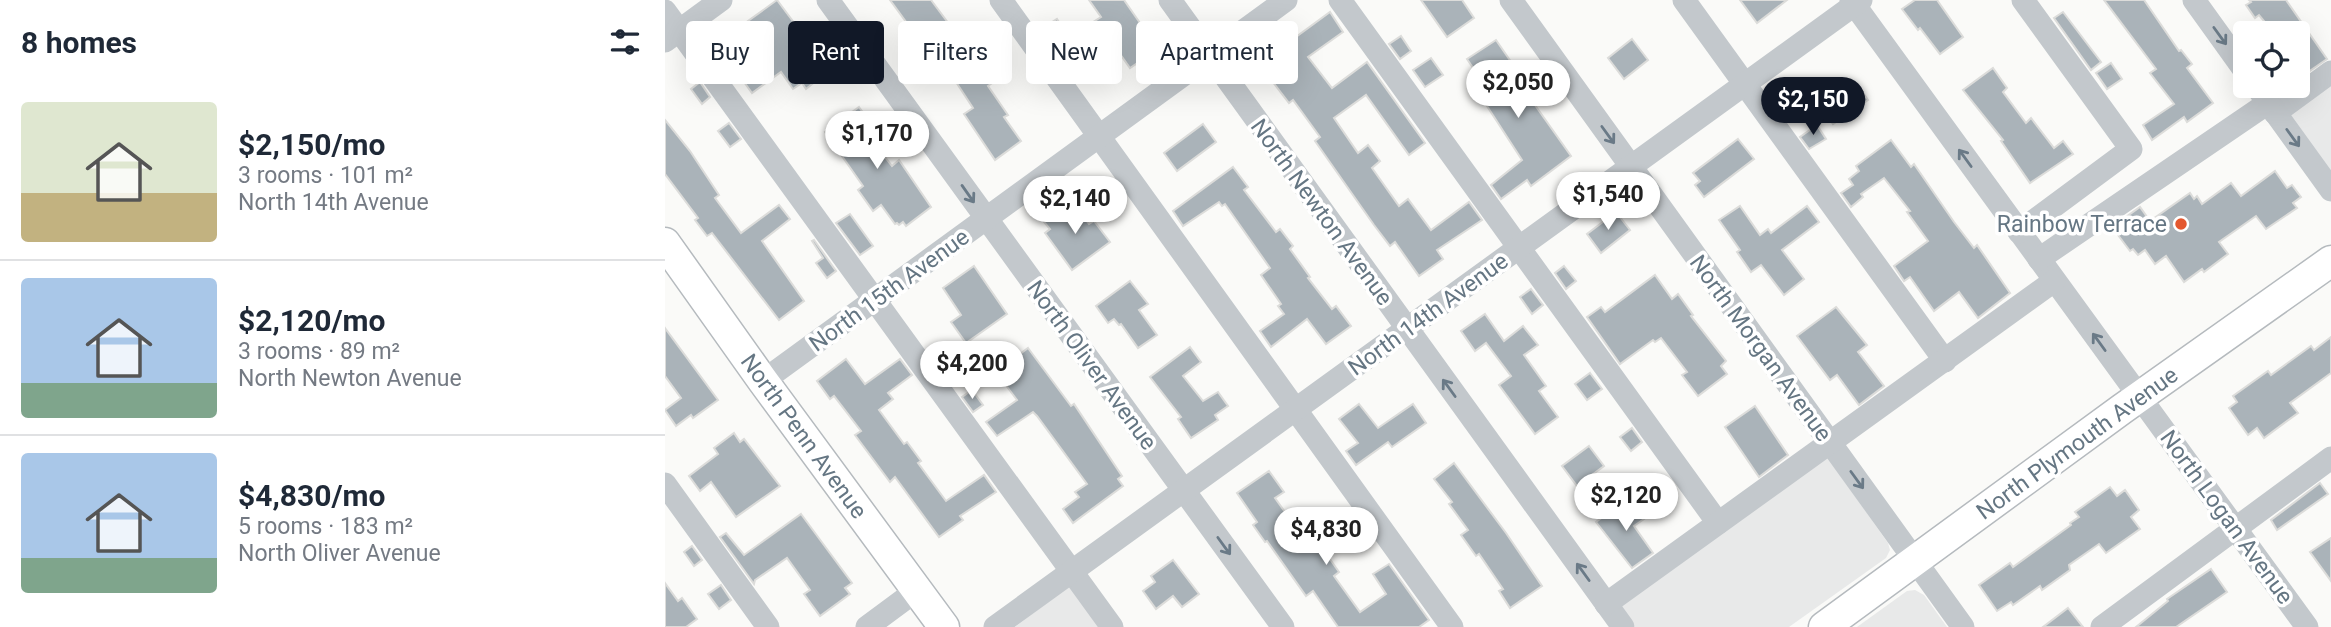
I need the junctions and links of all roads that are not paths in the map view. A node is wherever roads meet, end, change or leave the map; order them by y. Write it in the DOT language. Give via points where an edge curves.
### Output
graph roads {
  1 [pos="721,0"];
  2 [pos="828,0"];
  3 [pos="1001,0"];
  4 [pos="1170,0"];
  5 [pos="1286,0"];
  6 [pos="1340,0"];
  7 [pos="1511,0"];
  8 [pos="1684,0"];
  9 [pos="2023,0"];
  10 [pos="2194,0"];
  11 [pos="1855,2"];
  12 [pos="665,11"];
  13 [pos="1185,21"];
  14 [pos="1257,21"];
  15 [pos="672,36"];
  16 [pos="2233,54"];
  17 [pos="2331,72"];
  18 [pos="1746,83"];
  19 [pos="1171,84"];
  20 [pos="1231,84"];
  21 [pos="2266,101"];
  22 [pos="1098,138"];
  23 [pos="1630,166"];
  24 [pos="2331,190"];
  25 [pos="986,219"];
  26 [pos="2019,232"];
  27 [pos="665,243"];
  28 [pos="1520,248"];
  29 [pos="2039,259"];
  30 [pos="2331,261"];
  31 [pos="2054,281"];
  32 [pos="875,300"];
  33 [pos="1407,329"];
  34 [pos="1945,361"];
  35 [pos="763,381"];
  36 [pos="2139,397"];
  37 [pos="1296,410"];
  38 [pos="1830,443"];
  39 [pos="2331,458"];
  40 [pos="665,484"];
  41 [pos="1184,491"];
  42 [pos="1718,523"];
  43 [pos="2235,528"];
  44 [pos="1916,561"];
  45 [pos="1072,572"];
  46 [pos="917,590"];
  47 [pos="1606,604"];
  48 [pos="2131,619"];
  49 [pos="768,627"];
  50 [pos="867,627"];
  51 [pos="944,627"];
  52 [pos="995,627"];
  53 [pos="1112,627"];
  54 [pos="1283,627"];
  55 [pos="1452,627"];
  56 [pos="1623,627"];
  57 [pos="1824,627"];
  58 [pos="1963,627"];
  59 [pos="2102,627"];
  60 [pos="2307,627"];
  1 -- 15 [label="street"];
  2 -- 25 [label="street, North Oliver Avenue, one-way"];
  3 -- 22 [label="street"];
  4 -- 13 [label="street, North Newton Avenue"];
  5 -- 14 [label="street, North 15th Avenue"];
  6 -- 28 [label="street"];
  7 -- 23 [label="street, North Morgan Avenue, one-way"];
  8 -- 18 [label="street"];
  9 -- 26 [label="street" via="2131,149"];
  10 -- 16 [label="street, one-way"];
  11 -- 18 [label="street, North 14th Avenue"];
  26 -- 11 [label="street, North Logan Avenue, one-way"];
  12 -- 15 [label="street"];
  15 -- 32 [label="street"];
  17 -- 21 [label="street"];
  18 -- 23 [label="street, North 14th Avenue"];
  18 -- 34 [label="street"];
  19 -- 22 [label="street, North 15th Avenue"];
  20 -- 33 [label="street, North Newton Avenue"];
  21 -- 24 [label="street, one-way"];
  21 -- 29 [label="street"];
  22 -- 25 [label="street, North 15th Avenue"];
  22 -- 37 [label="street"];
  23 -- 28 [label="street, North 14th Avenue"];
  23 -- 38 [label="street, North Morgan Avenue"];
  25 -- 32 [label="street, North 15th Avenue"];
  25 -- 41 [label="street, North Oliver Avenue"];
  26 -- 29 [label="street, North Logan Avenue"];
  27 -- 35 [label="main road, North Penn Avenue"];
  28 -- 33 [label="street, North 14th Avenue"];
  28 -- 42 [label="street"];
  29 -- 31 [label="street, North Logan Avenue"];
  30 -- 36 [label="main road, North Plymouth Avenue"];
  31 -- 34 [label="street"];
  36 -- 31 [label="street, North Logan Avenue, one-way"];
  32 -- 35 [label="street, North 15th Avenue"];
  32 -- 45 [label="street"];
  33 -- 37 [label="street, North 14th Avenue"];
  47 -- 33 [label="street, North Newton Avenue, one-way"];
  34 -- 38 [label="street"];
  35 -- 46 [label="main road, North Penn Avenue"];
  36 -- 43 [label="street, North Logan Avenue"];
  36 -- 44 [label="main road, North Plymouth Avenue"];
  37 -- 41 [label="street, North 14th Avenue"];
  37 -- 55 [label="street"];
  38 -- 42 [label="street"];
  38 -- 44 [label="street, North Morgan Avenue, one-way"];
  39 -- 43 [label="street"];
  40 -- 49 [label="street"];
  41 -- 45 [label="street, North 14th Avenue"];
  41 -- 54 [label="street, North Oliver Avenue, one-way"];
  42 -- 47 [label="street"];
  43 -- 48 [label="street"];
  43 -- 60 [label="street, North Logan Avenue"];
  44 -- 57 [label="main road, North Plymouth Avenue"];
  44 -- 58 [label="street, North Morgan Avenue"];
  45 -- 52 [label="street, North 14th Avenue"];
  45 -- 53 [label="street"];
  46 -- 50 [label="street"];
  46 -- 51 [label="main road, North Penn Avenue"];
  47 -- 56 [label="street, North Newton Avenue"];
  48 -- 59 [label="street"];
}
